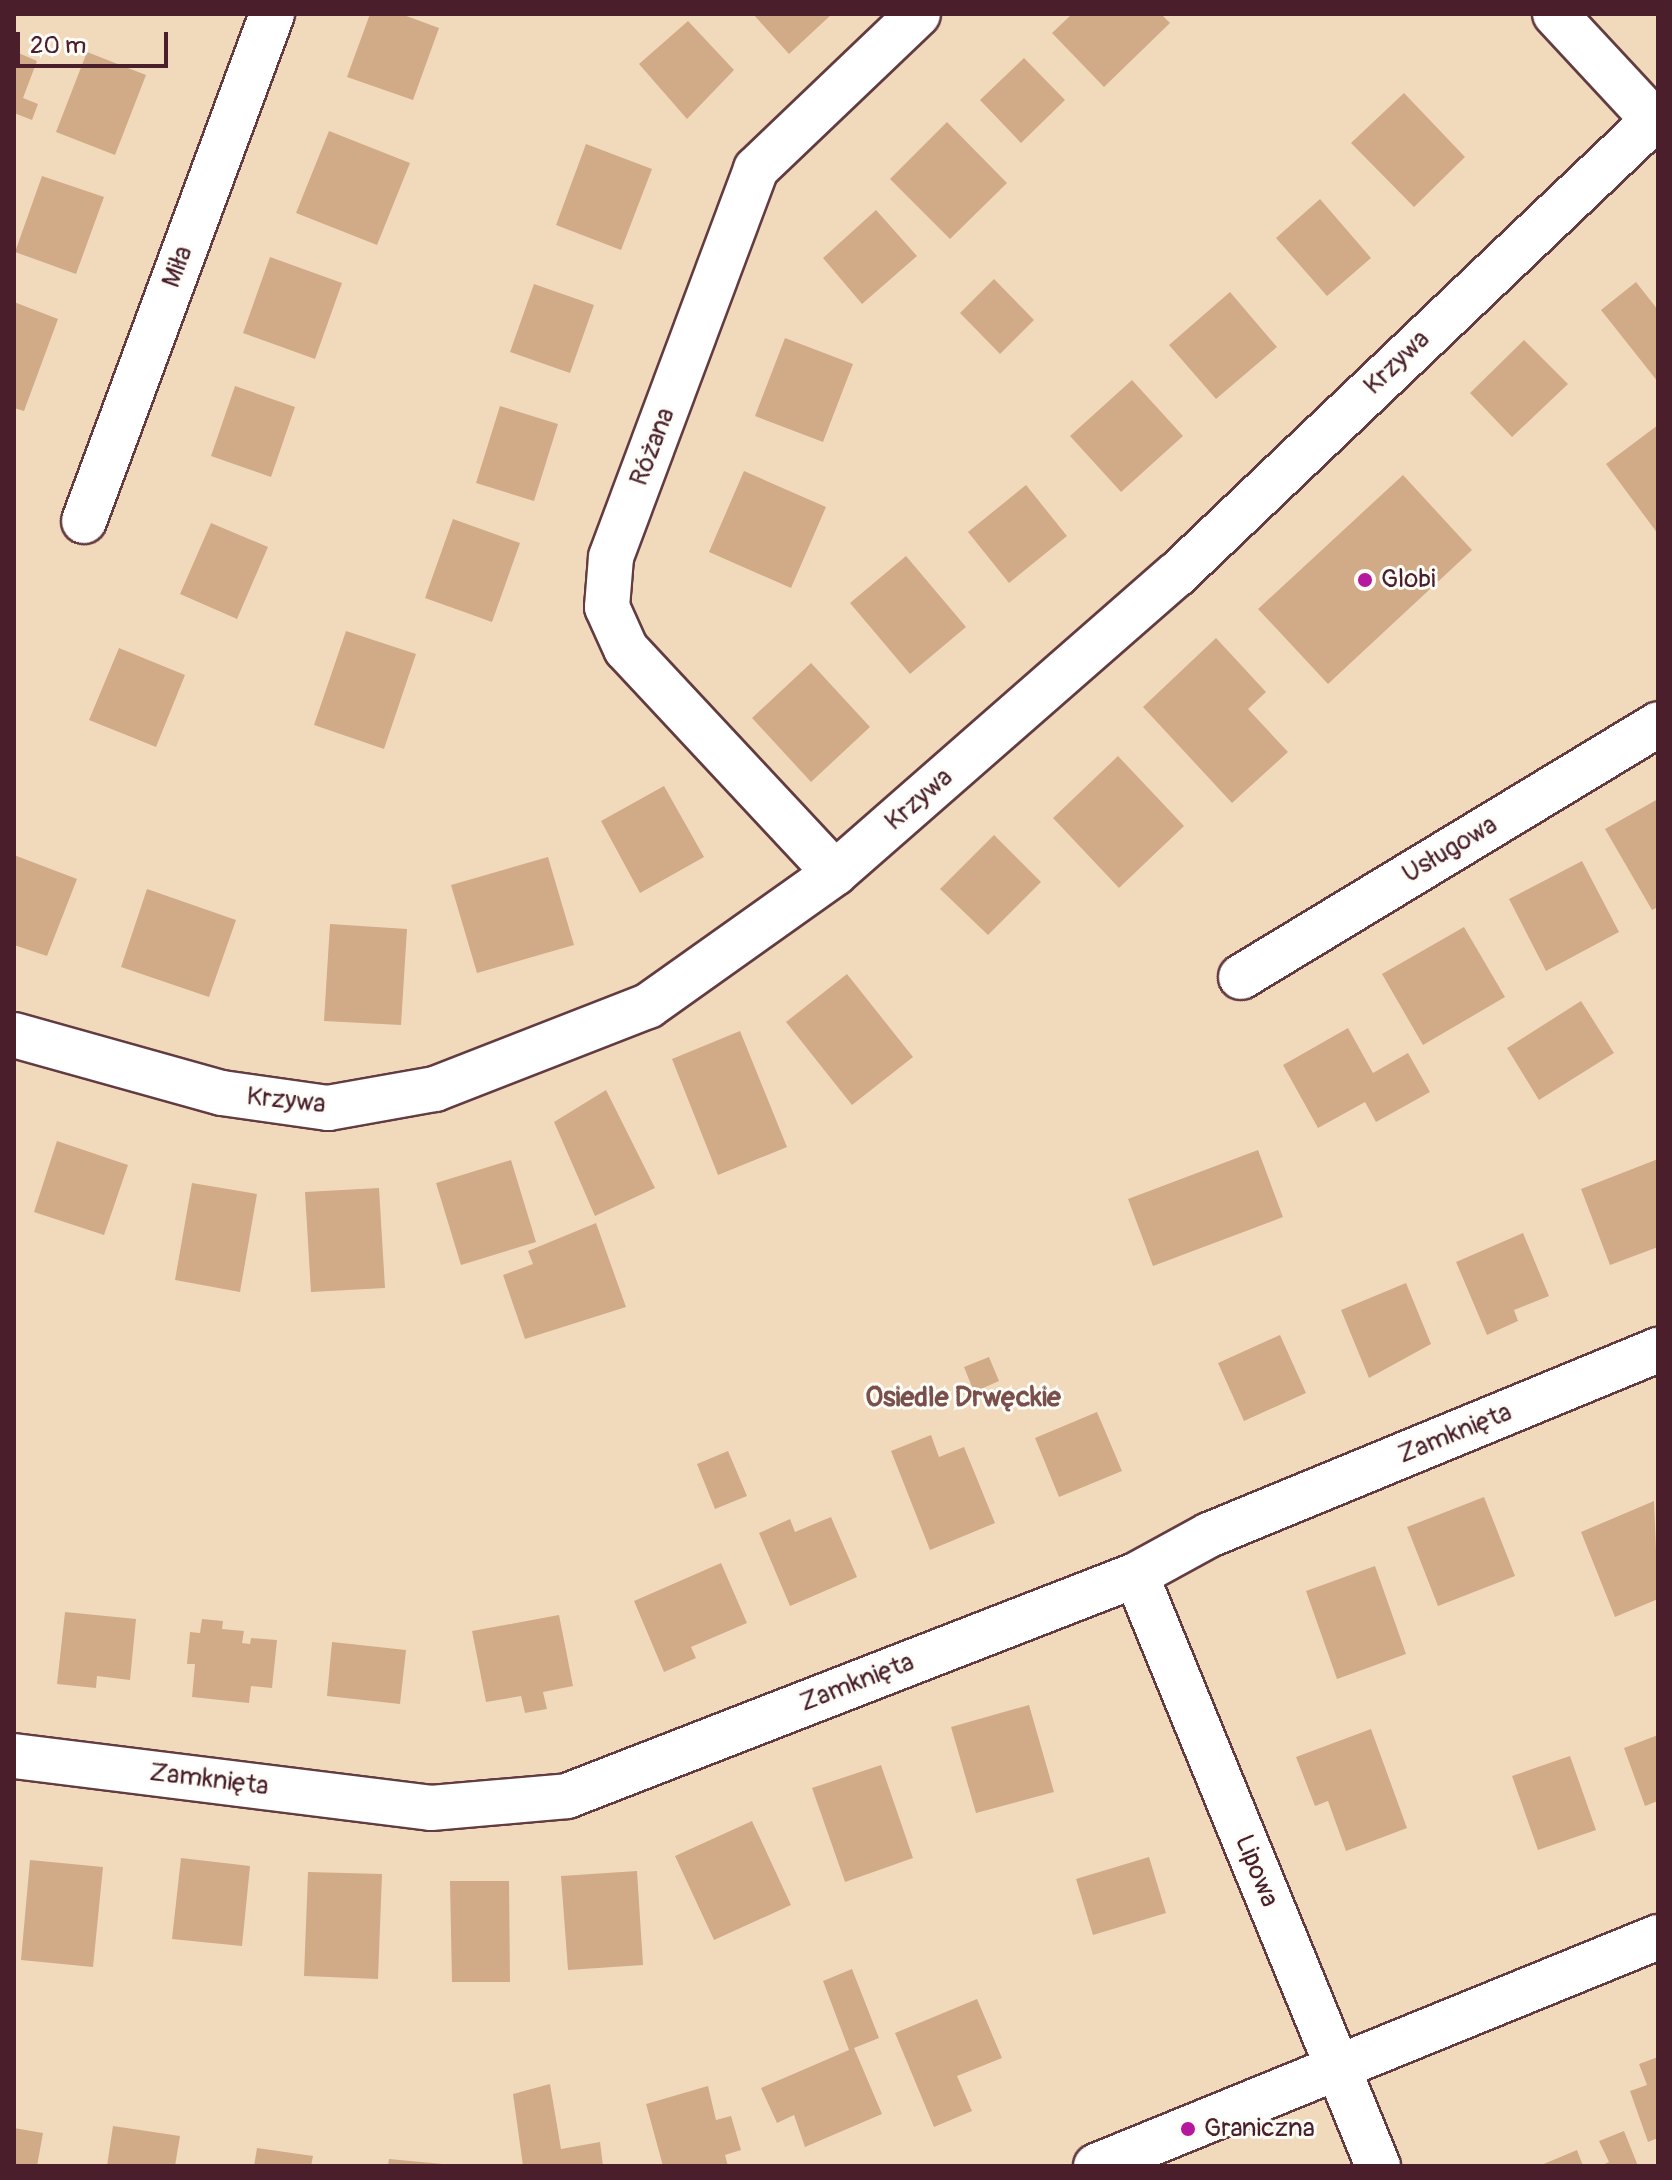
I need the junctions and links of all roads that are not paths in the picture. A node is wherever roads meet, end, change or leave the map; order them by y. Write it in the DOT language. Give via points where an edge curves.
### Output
graph roads {
  1 [pos="272,14"];
  2 [pos="918,14"];
  3 [pos="1555,14"];
  4 [pos="1656,120"];
  5 [pos="84,521"];
  6 [pos="1658,724"];
  7 [pos="835,873"];
  8 [pos="1241,977"];
  9 [pos="14,1035"];
  10 [pos="1658,1350"];
  11 [pos="1136,1575"];
  12 [pos="14,1756"];
  13 [pos="1658,1937"];
  14 [pos="1337,2069"];
  15 [pos="1096,2166"];
  16 [pos="1378,2166"];
  1 -- 5 [label="street, Miła"];
  2 -- 7 [label="street, Różana" via="756,169 611,557 607,607 626,649"];
  3 -- 4 [label="street"];
  4 -- 7 [label="street, Krzywa" via="1176,575"];
  6 -- 8 [label="street, Usługowa"];
  7 -- 9 [label="street, Krzywa" via="648,1006 435,1089 328,1108 222,1093"];
  10 -- 11 [label="street, Zamknięta" via="1209,1535"];
  11 -- 12 [label="street, Zamknięta" via="567,1796 431,1808"];
  11 -- 14 [label="street, Lipowa"];
  13 -- 14 [label="street"];
  14 -- 15 [label="street"];
  14 -- 16 [label="street, Lipowa"];
}
